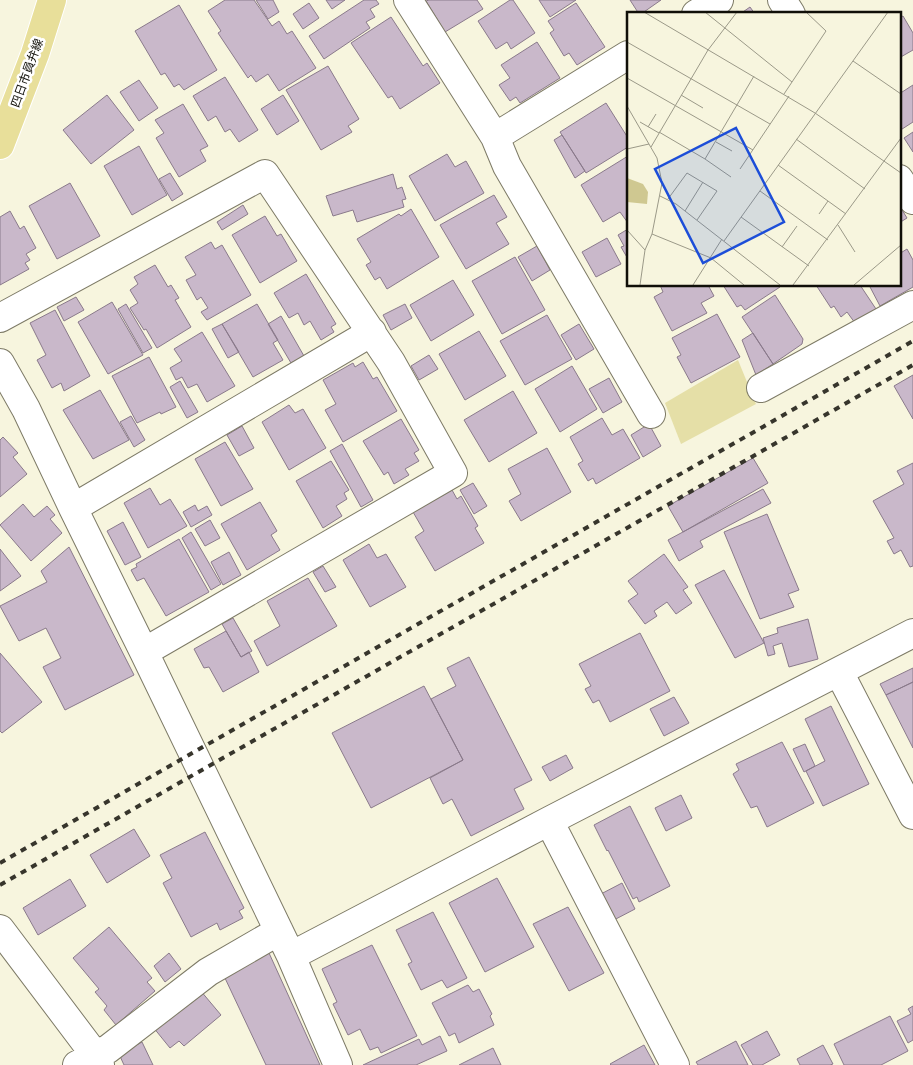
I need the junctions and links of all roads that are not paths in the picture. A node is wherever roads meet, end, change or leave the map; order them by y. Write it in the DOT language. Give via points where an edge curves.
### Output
graph roads {
  1 [pos="52,0"];
  2 [pos="408,0"];
  3 [pos="719,0"];
  4 [pos="782,0"];
  5 [pos="699,12"];
  6 [pos="790,12"];
  7 [pos="627,56"];
  8 [pos="495,137"];
  9 [pos="0,145"];
  10 [pos="900,180"];
  11 [pos="913,200"];
  12 [pos="913,305"];
  13 [pos="0,318"];
  14 [pos="372,332"];
  15 [pos="0,363"];
  16 [pos="761,388"];
  17 [pos="651,414"];
  18 [pos="73,508"];
  19 [pos="913,633"];
  20 [pos="144,652"];
  21 [pos="839,672"];
  22 [pos="913,815"];
  23 [pos="549,821"];
  24 [pos="0,929"];
  25 [pos="279,931"];
  26 [pos="291,956"];
  27 [pos="90,1062"];
  28 [pos="338,1065"];
  29 [pos="675,1065"];
  1 -- 9 [label="main road, 四日市員弁線"];
  2 -- 8 [label="street"];
  3 -- 5 [label="street"];
  4 -- 6 [label="street"];
  7 -- 8 [label="street"];
  8 -- 17 [label="street" via="507,166"];
  10 -- 11 [label="street"];
  12 -- 16 [label="street"];
  13 -- 14 [label="street" via="265,174"];
  14 -- 18 [label="street"];
  14 -- 20 [label="street" via="453,473"];
  15 -- 18 [label="street" via="26,409"];
  18 -- 20 [label="street"];
  19 -- 21 [label="street"];
  20 -- 25 [label="street"];
  21 -- 22 [label="street"];
  21 -- 23 [label="street"];
  23 -- 26 [label="street"];
  23 -- 29 [label="street"];
  24 -- 27 [label="street"];
  25 -- 26 [label="street"];
  25 -- 27 [label="street" via="208,972"];
  26 -- 28 [label="street"];
}
